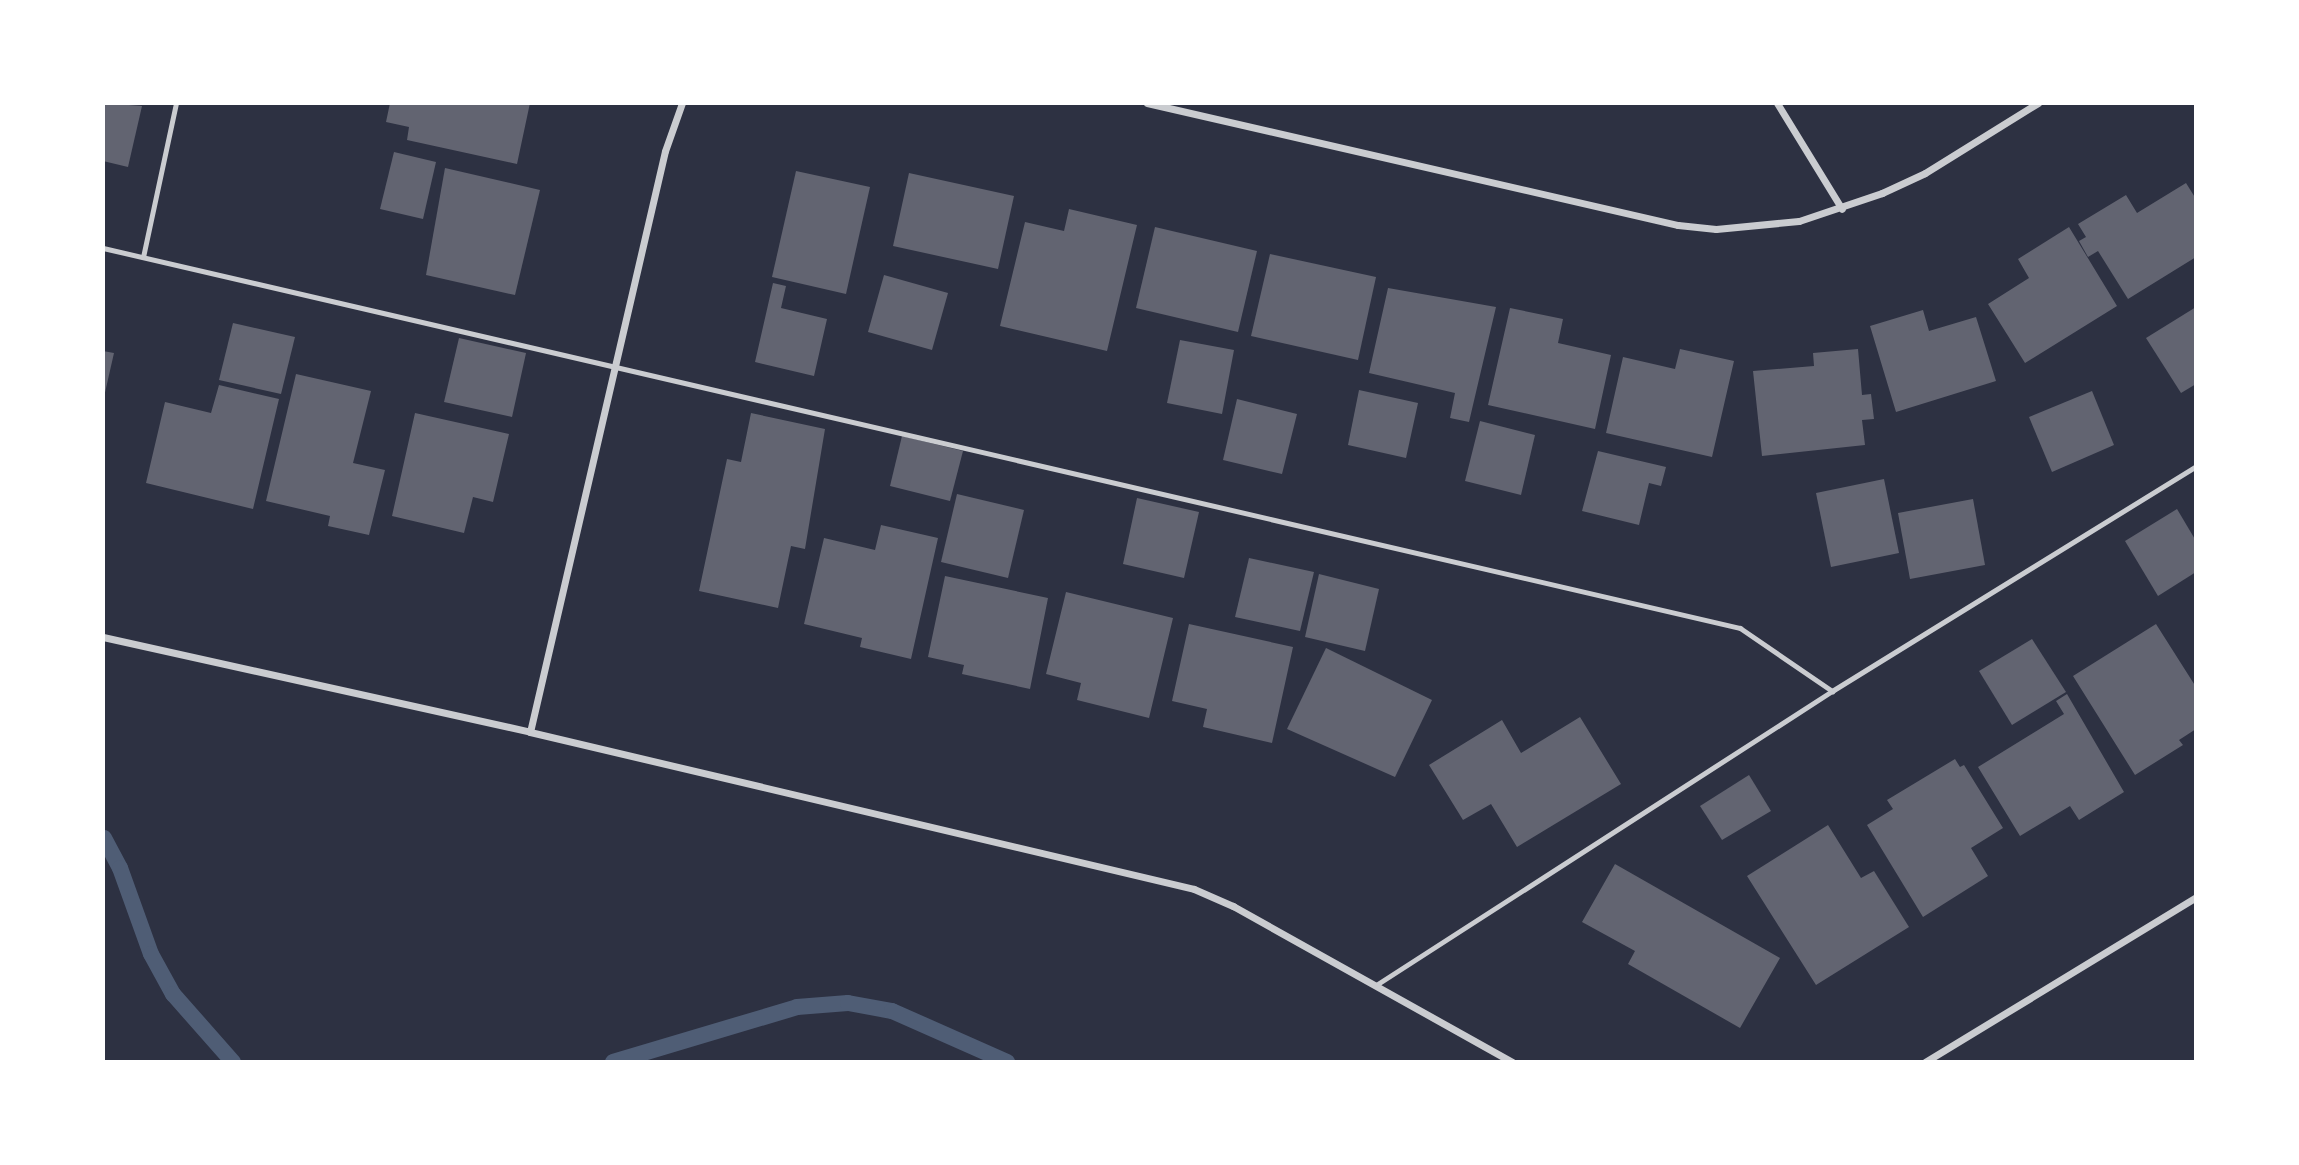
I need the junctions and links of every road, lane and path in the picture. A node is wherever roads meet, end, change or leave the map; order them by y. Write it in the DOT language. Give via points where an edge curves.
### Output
graph roads {
  1 [pos="176,103"];
  2 [pos="682,103"];
  3 [pos="1147,103"];
  4 [pos="1777,103"];
  5 [pos="2038,103"];
  6 [pos="1842,209"];
  7 [pos="103,248"];
  8 [pos="143,257"];
  9 [pos="614,365"];
  10 [pos="2196,466"];
  11 [pos="103,637"];
  12 [pos="1832,691"];
  13 [pos="530,732"];
  14 [pos="2196,897"];
  15 [pos="1376,985"];
  16 [pos="1512,1062"];
  17 [pos="1925,1062"];
  1 -- 8 [label="lane"];
  2 -- 9 [label="street" via="665,151"];
  3 -- 6 [label="street" via="1678,225 1762,228"];
  4 -- 6 [label="street"];
  5 -- 6 [label="street" via="1925,173"];
  7 -- 8 [label="lane"];
  8 -- 9 [label="lane"];
  9 -- 12 [label="lane" via="1740,628"];
  9 -- 13 [label="street"];
  10 -- 12 [label="lane"];
  11 -- 13 [label="street"];
  12 -- 15 [label="lane"];
  13 -- 15 [label="street" via="1172,883 1233,906"];
  14 -- 17 [label="street"];
  15 -- 16 [label="street"];
}
